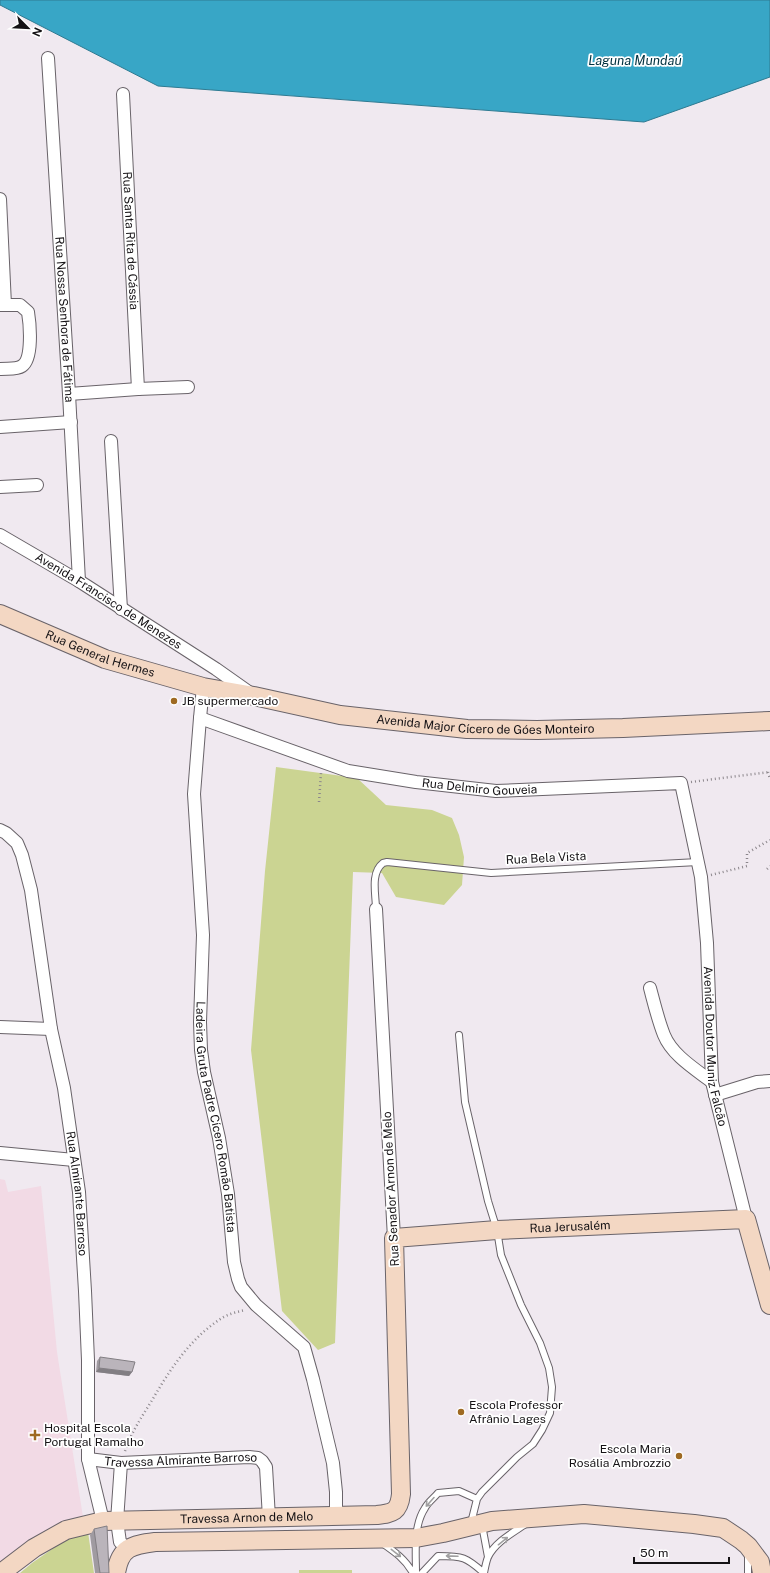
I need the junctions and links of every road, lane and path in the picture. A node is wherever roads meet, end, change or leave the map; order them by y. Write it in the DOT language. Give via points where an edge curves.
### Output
graph roads {
  1 [pos="48,58"];
  2 [pos="123,94"];
  3 [pos="0,199"];
  4 [pos="1,246"];
  5 [pos="2,305"];
  6 [pos="2,369"];
  7 [pos="188,388"];
  8 [pos="138,389"];
  9 [pos="69,394"];
  10 [pos="71,422"];
  11 [pos="0,427"];
  12 [pos="111,441"];
  13 [pos="37,485"];
  14 [pos="0,487"];
  15 [pos="0,535"];
  16 [pos="79,581"];
  17 [pos="120,609"];
  18 [pos="0,614"];
  19 [pos="216,669"];
  20 [pos="207,687"];
  21 [pos="254,696"];
  22 [pos="200,718"];
  23 [pos="770,720"];
  24 [pos="322,762"];
  25 [pos="769,772"];
  26 [pos="770,779"];
  27 [pos="681,783"];
  28 [pos="319,802"];
  29 [pos="0,830"];
  30 [pos="770,840"];
  31 [pos="396,862"];
  32 [pos="698,862"];
  33 [pos="770,866"];
  34 [pos="767,870"];
  35 [pos="701,877"];
  36 [pos="376,909"];
  37 [pos="650,988"];
  38 [pos="0,1027"];
  39 [pos="51,1029"];
  40 [pos="459,1035"];
  41 [pos="770,1081"];
  42 [pos="712,1082"];
  43 [pos="715,1095"];
  44 [pos="0,1153"];
  45 [pos="74,1160"];
  46 [pos="746,1219"];
  47 [pos="498,1230"];
  48 [pos="394,1238"];
  49 [pos="256,1305"];
  50 [pos="770,1305"];
  51 [pos="88,1459"];
  52 [pos="121,1463"];
  53 [pos="477,1499"];
  54 [pos="376,1515"];
  55 [pos="336,1516"];
  56 [pos="269,1518"];
  57 [pos="534,1518"];
  58 [pos="110,1521"];
  59 [pos="476,1525"];
  60 [pos="374,1538"];
  61 [pos="416,1538"];
  62 [pos="748,1546"];
  63 [pos="127,1548"];
  64 [pos="488,1557"];
  65 [pos="1,1573"];
  66 [pos="116,1573"];
  67 [pos="413,1573"];
  68 [pos="416,1573"];
  69 [pos="422,1573"];
  70 [pos="484,1573"];
  71 [pos="748,1573"];
  72 [pos="762,1573"];
  1 -- 9 [label="street, Rua Nossa Senhora de Fátima"];
  2 -- 8 [label="street, Rua Santa Rita de Cássia"];
  3 -- 4 [label="street"];
  4 -- 5 [label="street"];
  5 -- 6 [label="street" via="20,305 28,312 30,351 23,366"];
  7 -- 8 [label="street"];
  8 -- 9 [label="street"];
  9 -- 10 [label="street, Rua Nossa Senhora de Fátima"];
  10 -- 11 [label="street"];
  10 -- 16 [label="street, Rua Nossa Senhora de Fátima"];
  12 -- 17 [label="street"];
  13 -- 14 [label="street"];
  15 -- 16 [label="street, Avenida Francisco de Menezes"];
  16 -- 17 [label="street, Avenida Francisco de Menezes"];
  17 -- 19 [label="street, Avenida Francisco de Menezes"];
  18 -- 20 [label="street, Rua General Hermes" via="105,659"];
  19 -- 20 [label="street"];
  19 -- 21 [label="street, Avenida Francisco de Menezes"];
  20 -- 21 [label="street, Avenida Major Cícero de Góes Monteiro"];
  20 -- 22 [label="street, Ladeira Gruta Padre Cícero Romão Batista"];
  21 -- 23 [label="street, Avenida Major Cícero de Góes Monteiro" via="340,716 467,729 608,729"];
  22 -- 24 [label="street, Rua Delmiro Gouveia"];
  22 -- 49 [label="street, Ladeira Gruta Padre Cícero Romão Batista" via="194,800 203,935 201,1050 228,1194 234,1262 241,1287"];
  24 -- 27 [label="street, Rua Delmiro Gouveia" via="348,771 496,791"];
  24 -- 28 [label="path"];
  25 -- 26 [label="path"];
  25 -- 27 [label="path"];
  27 -- 32 [label="street, Avenida Doutor Muniz Falcão"];
  29 -- 39 [label="street, Rua Almirante Barroso" via="16,843 22,855 31,890"];
  30 -- 35 [label="path" via="747,853 747,866"];
  31 -- 32 [label="lane, Rua Bela Vista" via="490,873"];
  31 -- 36 [label="lane, Rua Senador Arnon de Melo" via="383,863 377,870"];
  32 -- 35 [label="street, Avenida Doutor Muniz Falcão"];
  33 -- 34 [label="path"];
  35 -- 42 [label="street, Avenida Doutor Muniz Falcão" via="707,943"];
  36 -- 48 [label="street, Rua Senador Arnon de Melo"];
  37 -- 42 [label="street" via="664,1035 669,1043"];
  38 -- 39 [label="street"];
  39 -- 45 [label="street, Rua Almirante Barroso" via="64,1088"];
  40 -- 47 [label="lane" via="465,1102 488,1200"];
  41 -- 43 [label="street" via="757,1082"];
  42 -- 43 [label="street, Avenida Doutor Muniz Falcão"];
  43 -- 46 [label="street, Avenida Doutor Muniz Falcão"];
  44 -- 45 [label="street"];
  45 -- 51 [label="street, Rua Almirante Barroso" via="79,1192 86,1291"];
  46 -- 47 [label="street, Rua Jerusalém"];
  46 -- 50 [label="street, Avenida Doutor Muniz Falcão"];
  47 -- 48 [label="street, Rua Jerusalém"];
  47 -- 53 [label="lane" via="503,1260 549,1368 552,1402 550,1413 533,1444 488,1485"];
  48 -- 54 [label="street, Rua Senador Arnon de Melo" via="400,1494 396,1510"];
  49 -- 52 [label="path" via="222,1318 188,1348 167,1375 131,1434"];
  49 -- 55 [label="street, Ladeira Gruta Padre Cícero Romão Batista" via="302,1344 307,1354 333,1463"];
  51 -- 52 [label="street, Travessa Almirante Barroso"];
  51 -- 58 [label="street, Rua Almirante Barroso"];
  52 -- 56 [label="street, Travessa Almirante Barroso" via="258,1458 266,1466"];
  52 -- 58 [label="street"];
  53 -- 59 [label="lane" via="473,1512"];
  53 -- 61 [label="lane, one-way" via="459,1491 438,1493 425,1507 418,1522"];
  54 -- 55 [label="street, Travessa Arnon de Melo"];
  55 -- 56 [label="street, Travessa Arnon de Melo"];
  56 -- 58 [label="street, Travessa Arnon de Melo"];
  57 -- 59 [label="street" via="492,1521"];
  57 -- 62 [label="street" via="584,1514 694,1524 723,1528"];
  64 -- 57 [label="lane, one-way" via="500,1543"];
  58 -- 63 [label="street" via="120,1542"];
  58 -- 65 [label="street, Travessa Arnon de Melo" via="66,1530 34,1548"];
  59 -- 61 [label="street"];
  59 -- 64 [label="lane"];
  60 -- 61 [label="street"];
  60 -- 63 [label="street" via="155,1542"];
  60 -- 67 [label="lane, one-way" via="398,1554"];
  61 -- 68 [label="lane"];
  62 -- 71 [label="lane"];
  62 -- 72 [label="street" via="760,1562"];
  63 -- 66 [label="street" via="120,1557"];
  64 -- 70 [label="lane"];
  70 -- 69 [label="lane, one-way" via="471,1562 458,1556 438,1556"];
}
